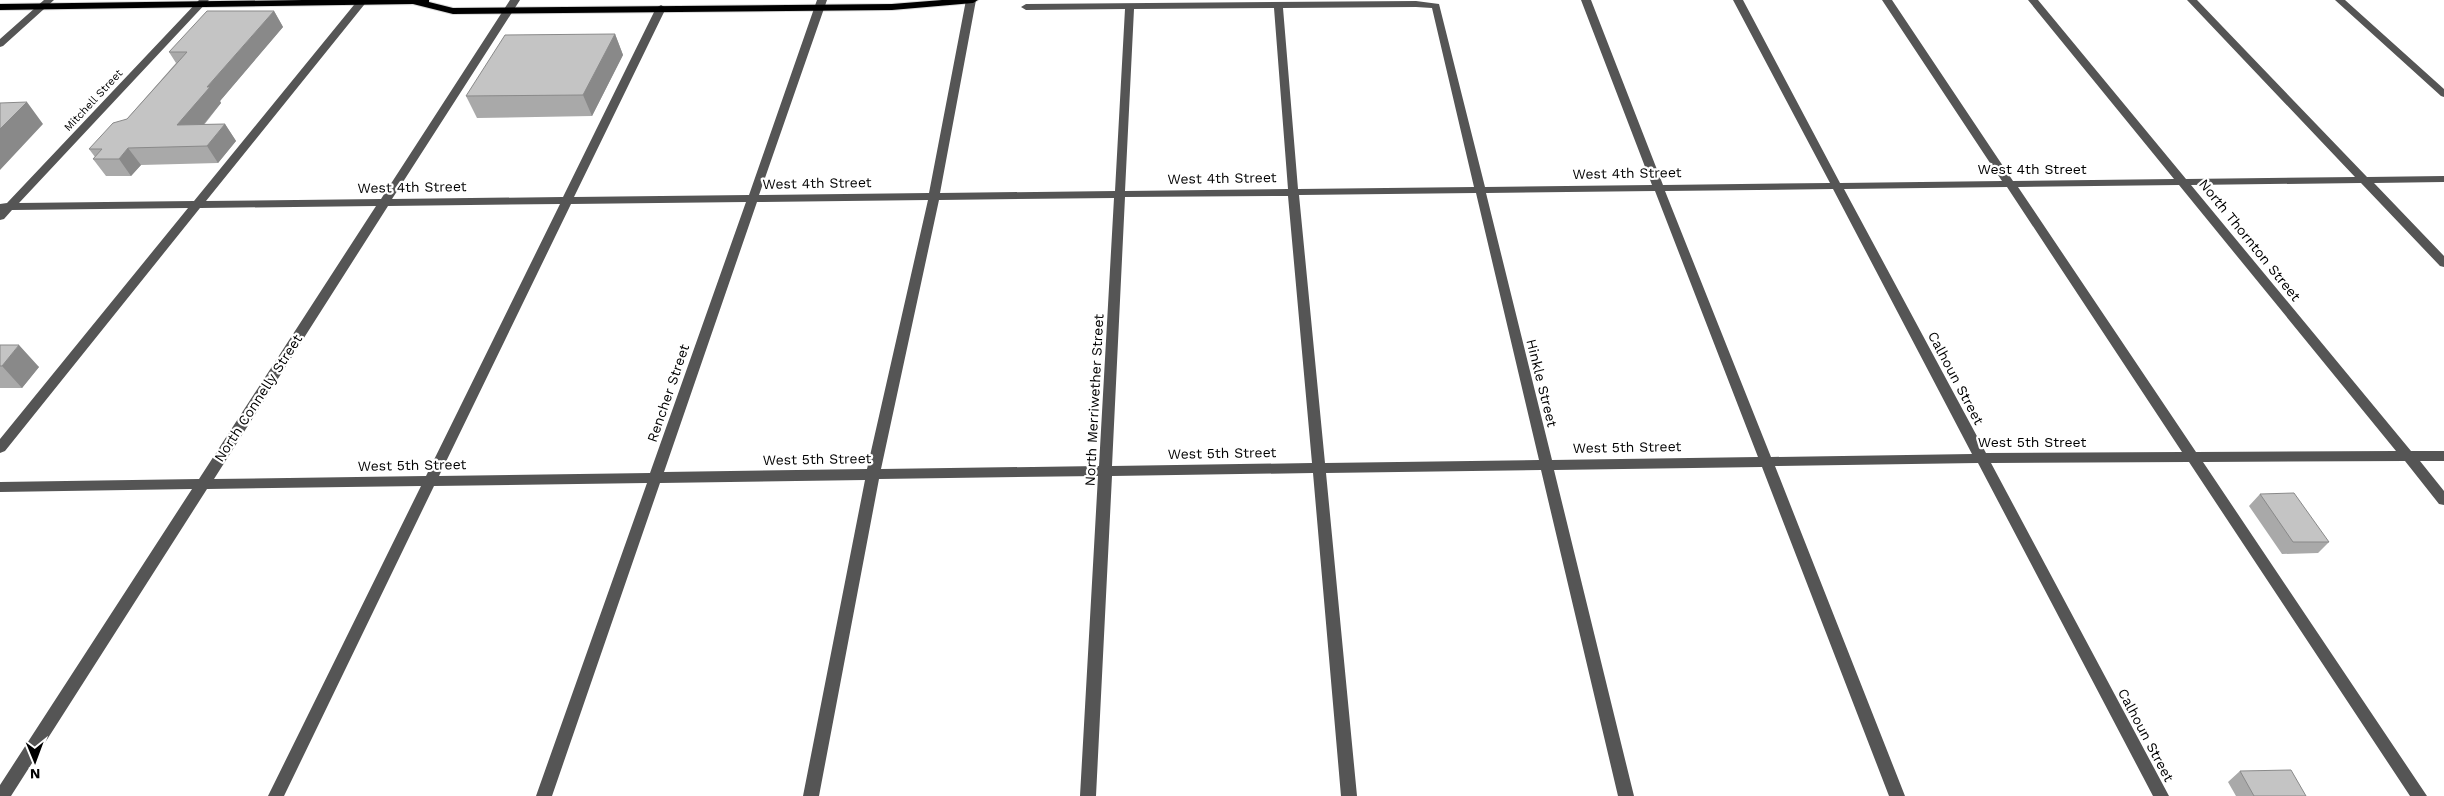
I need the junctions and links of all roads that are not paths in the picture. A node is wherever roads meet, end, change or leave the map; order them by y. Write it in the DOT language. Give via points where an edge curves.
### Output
graph roads {
  1 [pos="427,0"];
  2 [pos="515,0"];
  3 [pos="972,0"];
  4 [pos="1586,0"];
  5 [pos="1738,0"];
  6 [pos="1888,0"];
  7 [pos="2033,0"];
  8 [pos="2192,0"];
  9 [pos="2340,0"];
  10 [pos="362,1"];
  11 [pos="202,2"];
  12 [pos="416,2"];
  13 [pos="45,3"];
  14 [pos="820,4"];
  15 [pos="1278,5"];
  16 [pos="1130,6"];
  17 [pos="0,7"];
  18 [pos="1026,7"];
  19 [pos="661,8"];
  20 [pos="508,10"];
  21 [pos="0,44"];
  22 [pos="2444,94"];
  23 [pos="2444,179"];
  24 [pos="2364,180"];
  25 [pos="2184,183"];
  26 [pos="2008,184"];
  27 [pos="1837,186"];
  28 [pos="1657,188"];
  29 [pos="1480,190"];
  30 [pos="1293,192"];
  31 [pos="1120,194"];
  32 [pos="934,196"];
  33 [pos="753,198"];
  34 [pos="566,201"];
  35 [pos="384,203"];
  36 [pos="197,205"];
  37 [pos="5,207"];
  38 [pos="0,217"];
  39 [pos="2444,263"];
  40 [pos="0,448"];
  41 [pos="2409,456"];
  42 [pos="2444,456"];
  43 [pos="2192,457"];
  44 [pos="1982,458"];
  45 [pos="1768,461"];
  46 [pos="1546,464"];
  47 [pos="1319,468"];
  48 [pos="1106,471"];
  49 [pos="873,474"];
  50 [pos="655,477"];
  51 [pos="431,481"];
  52 [pos="203,484"];
  53 [pos="0,487"];
  54 [pos="2444,500"];
  55 [pos="2,796"];
  56 [pos="276,796"];
  57 [pos="544,796"];
  58 [pos="811,796"];
  59 [pos="1088,796"];
  60 [pos="1349,796"];
  61 [pos="1626,796"];
  62 [pos="1897,796"];
  63 [pos="2161,796"];
  64 [pos="2419,796"];
  1 -- 12 [label="main road"];
  2 -- 20 [label="street, North Connelly Street"];
  3 -- 14 [label="main road" via="926,6"];
  3 -- 32 [label="street"];
  4 -- 28 [label="street"];
  5 -- 27 [label="street, Calhoun Street"];
  6 -- 26 [label="street"];
  7 -- 25 [label="street, North Thornton Street"];
  8 -- 24 [label="street"];
  9 -- 22 [label="street"];
  10 -- 11 [label="main road"];
  10 -- 12 [label="main road"];
  10 -- 36 [label="street"];
  11 -- 13 [label="main road"];
  11 -- 37 [label="street, Mitchell Street"];
  12 -- 20 [label="main road" via="453,11"];
  13 -- 17 [label="main road"];
  13 -- 21 [label="street"];
  14 -- 19 [label="main road"];
  14 -- 33 [label="street, Rencher Street"];
  15 -- 16 [label="street"];
  15 -- 29 [label="street, Hinkle Street" via="1436,6"];
  15 -- 30 [label="street"];
  16 -- 18 [label="street"];
  16 -- 31 [label="street, North Merriwether Street"];
  19 -- 20 [label="main road"];
  19 -- 34 [label="street"];
  20 -- 35 [label="street, North Connelly Street"];
  23 -- 24 [label="street, West 4th Street"];
  24 -- 25 [label="street, West 4th Street"];
  24 -- 39 [label="street"];
  25 -- 26 [label="street, West 4th Street"];
  25 -- 41 [label="street, North Thornton Street"];
  26 -- 27 [label="street, West 4th Street"];
  26 -- 43 [label="street"];
  27 -- 28 [label="street, West 4th Street"];
  27 -- 44 [label="street, Calhoun Street"];
  28 -- 29 [label="street, West 4th Street"];
  28 -- 45 [label="street"];
  29 -- 30 [label="street, West 4th Street"];
  29 -- 46 [label="street, Hinkle Street"];
  30 -- 31 [label="street, West 4th Street"];
  30 -- 47 [label="street"];
  31 -- 32 [label="street, West 4th Street"];
  31 -- 48 [label="street, North Merriwether Street"];
  32 -- 33 [label="street, West 4th Street"];
  32 -- 49 [label="street"];
  33 -- 34 [label="street, West 4th Street"];
  33 -- 50 [label="street, Rencher Street"];
  34 -- 35 [label="street, West 4th Street"];
  34 -- 51 [label="street"];
  35 -- 36 [label="street, West 4th Street"];
  35 -- 52 [label="street, North Connelly Street"];
  36 -- 37 [label="street, West 4th Street"];
  36 -- 40 [label="street"];
  37 -- 38 [label="street, Mitchell Street"];
  41 -- 42 [label="street, West 5th Street"];
  41 -- 43 [label="street, West 5th Street"];
  41 -- 54 [label="street, North Thornton Street"];
  43 -- 44 [label="street, West 5th Street"];
  43 -- 64 [label="street"];
  44 -- 45 [label="street, West 5th Street"];
  44 -- 63 [label="street, Calhoun Street"];
  45 -- 46 [label="street, West 5th Street"];
  45 -- 62 [label="street"];
  46 -- 47 [label="street, West 5th Street"];
  46 -- 61 [label="street, Hinkle Street"];
  47 -- 48 [label="street, West 5th Street"];
  47 -- 60 [label="street"];
  48 -- 49 [label="street, West 5th Street"];
  48 -- 59 [label="street, North Merriwether Street"];
  49 -- 50 [label="street, West 5th Street"];
  49 -- 58 [label="street"];
  50 -- 51 [label="street, West 5th Street"];
  50 -- 57 [label="street, Rencher Street"];
  51 -- 52 [label="street, West 5th Street"];
  51 -- 56 [label="street"];
  52 -- 53 [label="street, West 5th Street"];
  52 -- 55 [label="street, North Connelly Street"];
}
